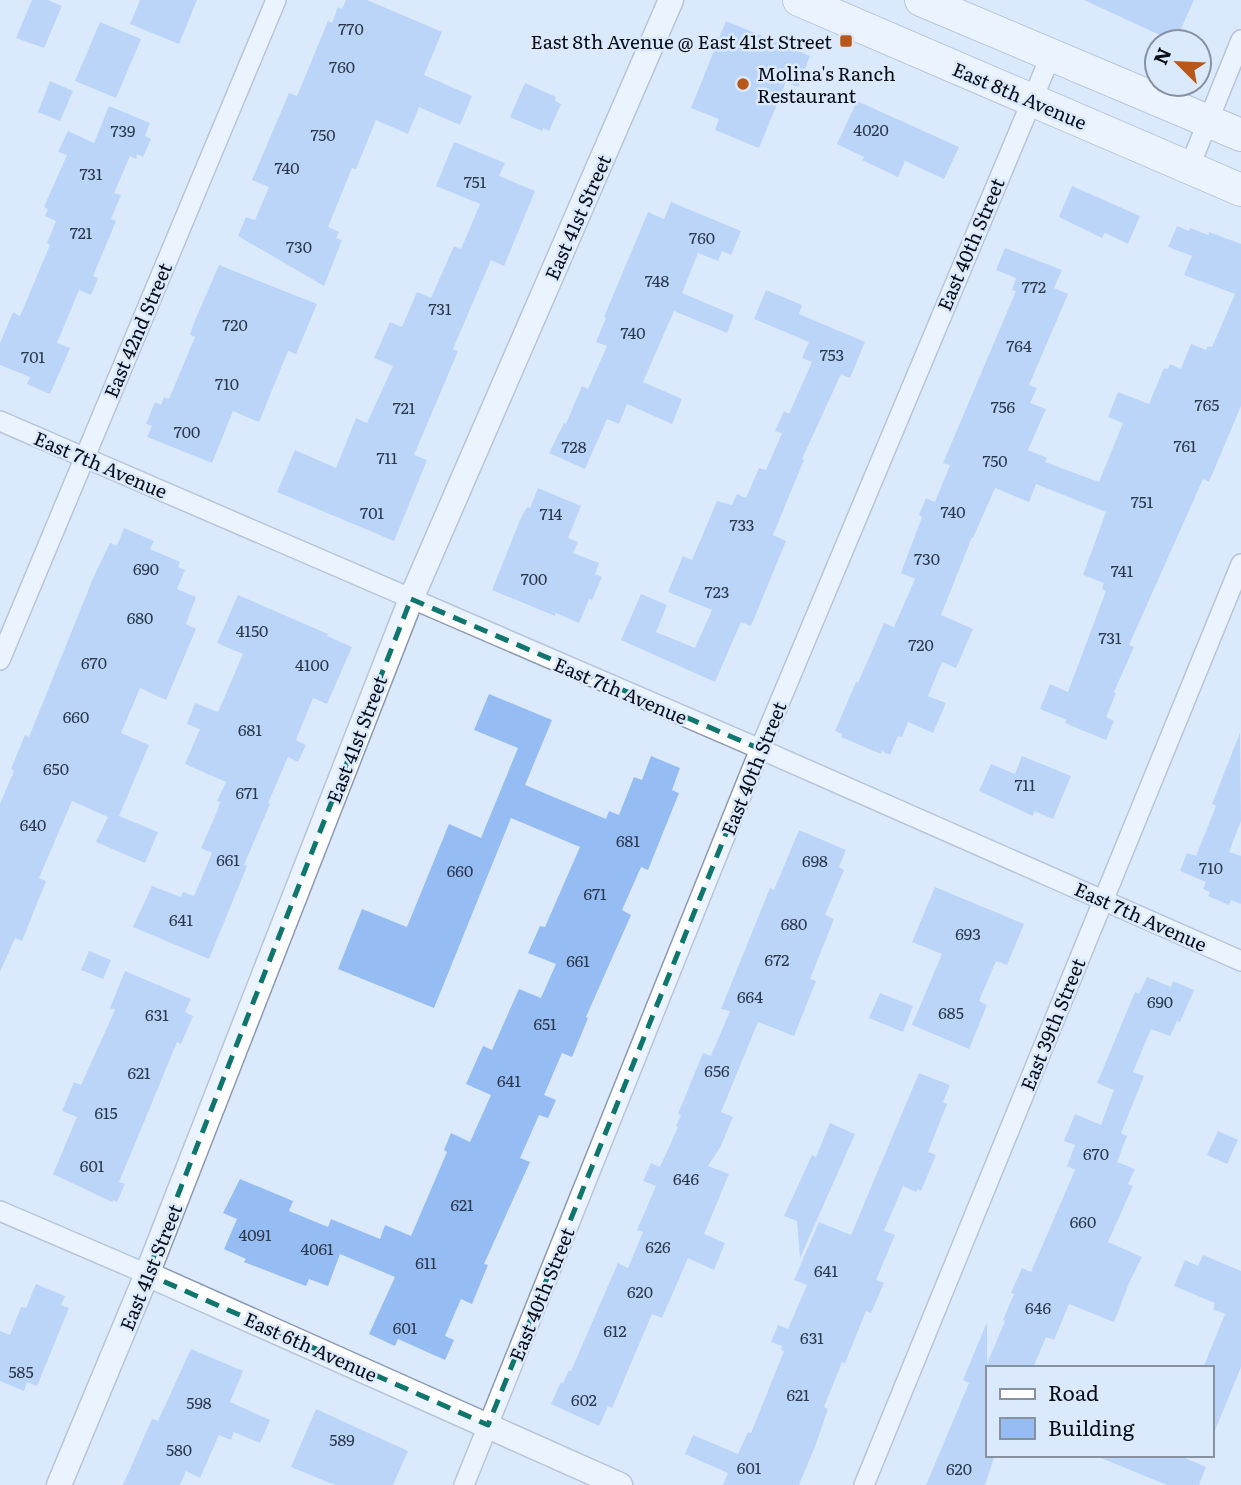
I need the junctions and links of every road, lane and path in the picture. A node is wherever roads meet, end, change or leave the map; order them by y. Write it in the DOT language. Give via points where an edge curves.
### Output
graph roads {
  1 [pos="276,0"];
  2 [pos="671,0"];
  3 [pos="799,0"];
  4 [pos="921,0"];
  5 [pos="1241,40"];
  6 [pos="1051,55"];
  7 [pos="1030,100"];
  8 [pos="1208,121"];
  9 [pos="1241,135"];
  10 [pos="1189,167"];
  11 [pos="1241,190"];
  12 [pos="0,421"];
  13 [pos="84,457"];
  14 [pos="1241,564"];
  15 [pos="411,599"];
  16 [pos="0,660"];
  17 [pos="760,749"];
  18 [pos="1104,899"];
  19 [pos="1241,961"];
  20 [pos="0,1212"];
  21 [pos="147,1274"];
  22 [pos="488,1424"];
  23 [pos="60,1485"];
  24 [pos="464,1485"];
  25 [pos="620,1485"];
  26 [pos="864,1485"];
  1 -- 13 [label="street, East 42nd Street"];
  2 -- 15 [label="street, East 41st Street"];
  3 -- 7 [label="main road, East 8th Avenue"];
  4 -- 6 [label="main road"];
  5 -- 8 [label="street"];
  6 -- 7 [label="street, East 40th Street"];
  6 -- 8 [label="main road"];
  7 -- 10 [label="main road, East 8th Avenue"];
  7 -- 17 [label="street, East 40th Street"];
  8 -- 9 [label="main road"];
  8 -- 10 [label="street"];
  10 -- 11 [label="main road, East 8th Avenue"];
  12 -- 13 [label="street, East 7th Avenue"];
  13 -- 15 [label="street, East 7th Avenue"];
  13 -- 16 [label="street, East 42nd Street"];
  14 -- 18 [label="street, East 39th Street"];
  15 -- 17 [label="street, East 7th Avenue"];
  15 -- 21 [label="street, East 41st Street"];
  17 -- 18 [label="street, East 7th Avenue"];
  17 -- 22 [label="street, East 40th Street"];
  18 -- 19 [label="street, East 7th Avenue"];
  18 -- 26 [label="street, East 39th Street"];
  20 -- 21 [label="street, East 6th Avenue"];
  21 -- 22 [label="street, East 6th Avenue"];
  21 -- 23 [label="street, East 41st Street"];
  22 -- 24 [label="street, East 40th Street"];
  22 -- 25 [label="street, East 6th Avenue"];
}
